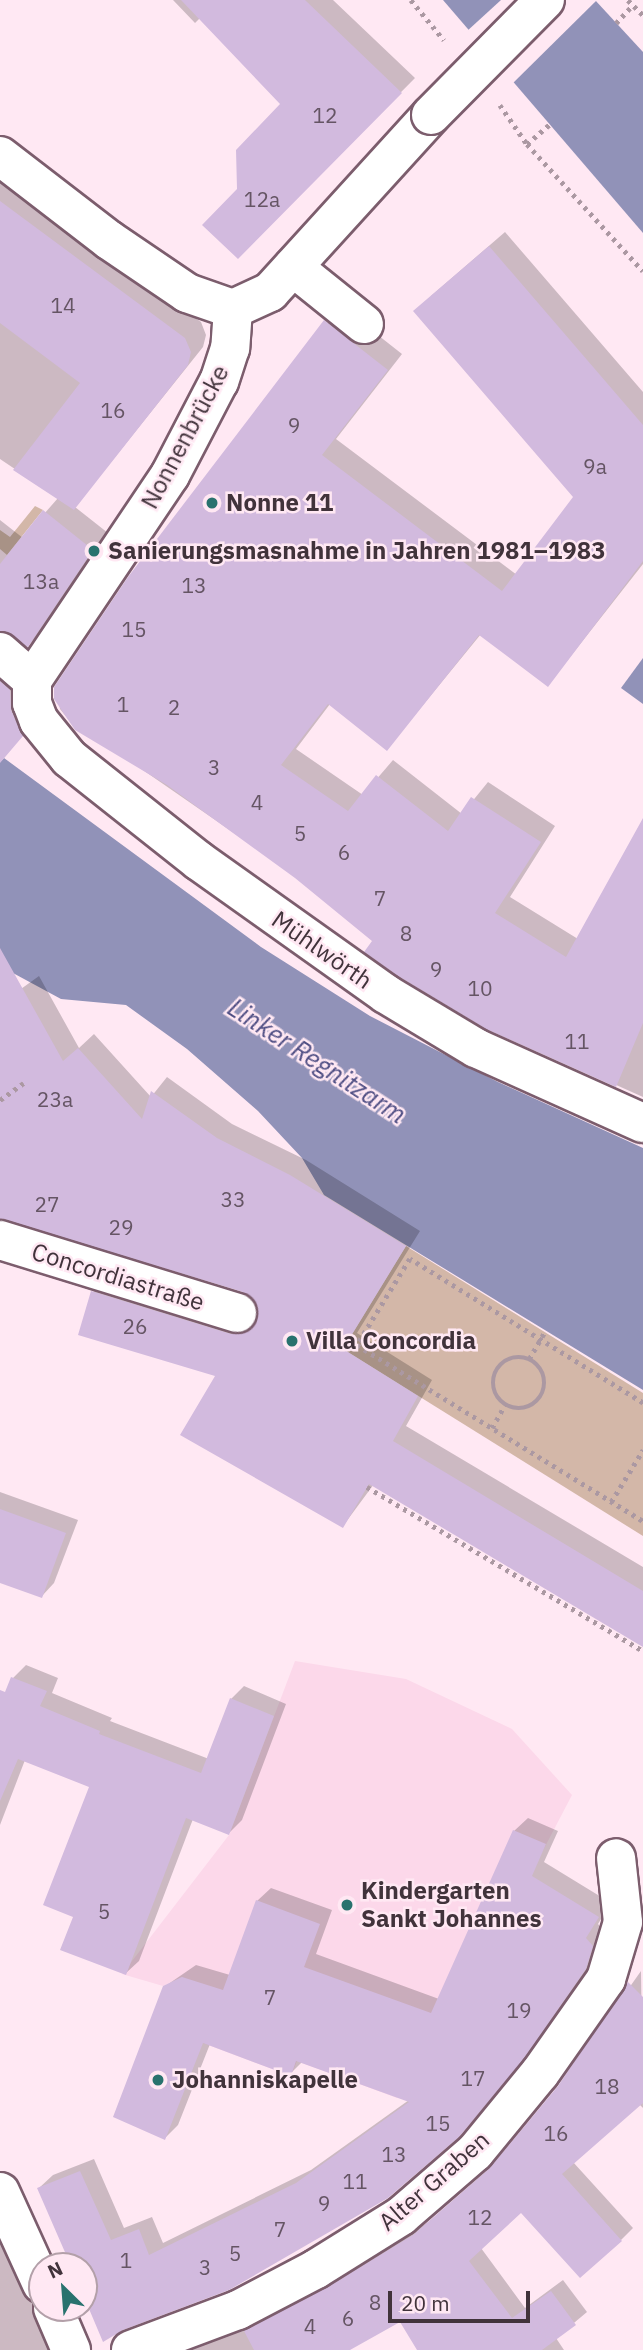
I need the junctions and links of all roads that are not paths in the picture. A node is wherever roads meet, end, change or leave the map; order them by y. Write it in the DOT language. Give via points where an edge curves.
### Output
graph roads {
  1 [pos="545,0"];
  2 [pos="0,156"];
  3 [pos="293,267"];
  4 [pos="233,309"];
  5 [pos="364,324"];
  6 [pos="0,652"];
  7 [pos="32,680"];
  8 [pos="643,1123"];
  9 [pos="0,1240"];
  10 [pos="237,1313"];
  11 [pos="615,1858"];
  12 [pos="0,2192"];
  13 [pos="28,2253"];
  14 [pos="59,2322"];
  15 [pos="71,2350"];
  16 [pos="131,2350"];
  1 -- 3 [label="street, bridge" via="431,115"];
  2 -- 4 [label="street" via="187,293"];
  3 -- 4 [label="street" via="270,292"];
  3 -- 5 [label="street"];
  4 -- 7 [label="street, Nonnenbrücke" via="230,348 219,381 170,475"];
  6 -- 7 [label="street"];
  7 -- 8 [label="street, Mühlwörth" via="32,703 39,721 69,758 199,862 386,994 475,1048"];
  9 -- 10 [label="street, Concordiastraße"];
  11 -- 16 [label="street, Alter Graben" via="623,1922 606,1979 540,2073 475,2152 401,2216 316,2269 239,2310"];
  12 -- 13 [label="street"];
  14 -- 15 [label="street"];
}
